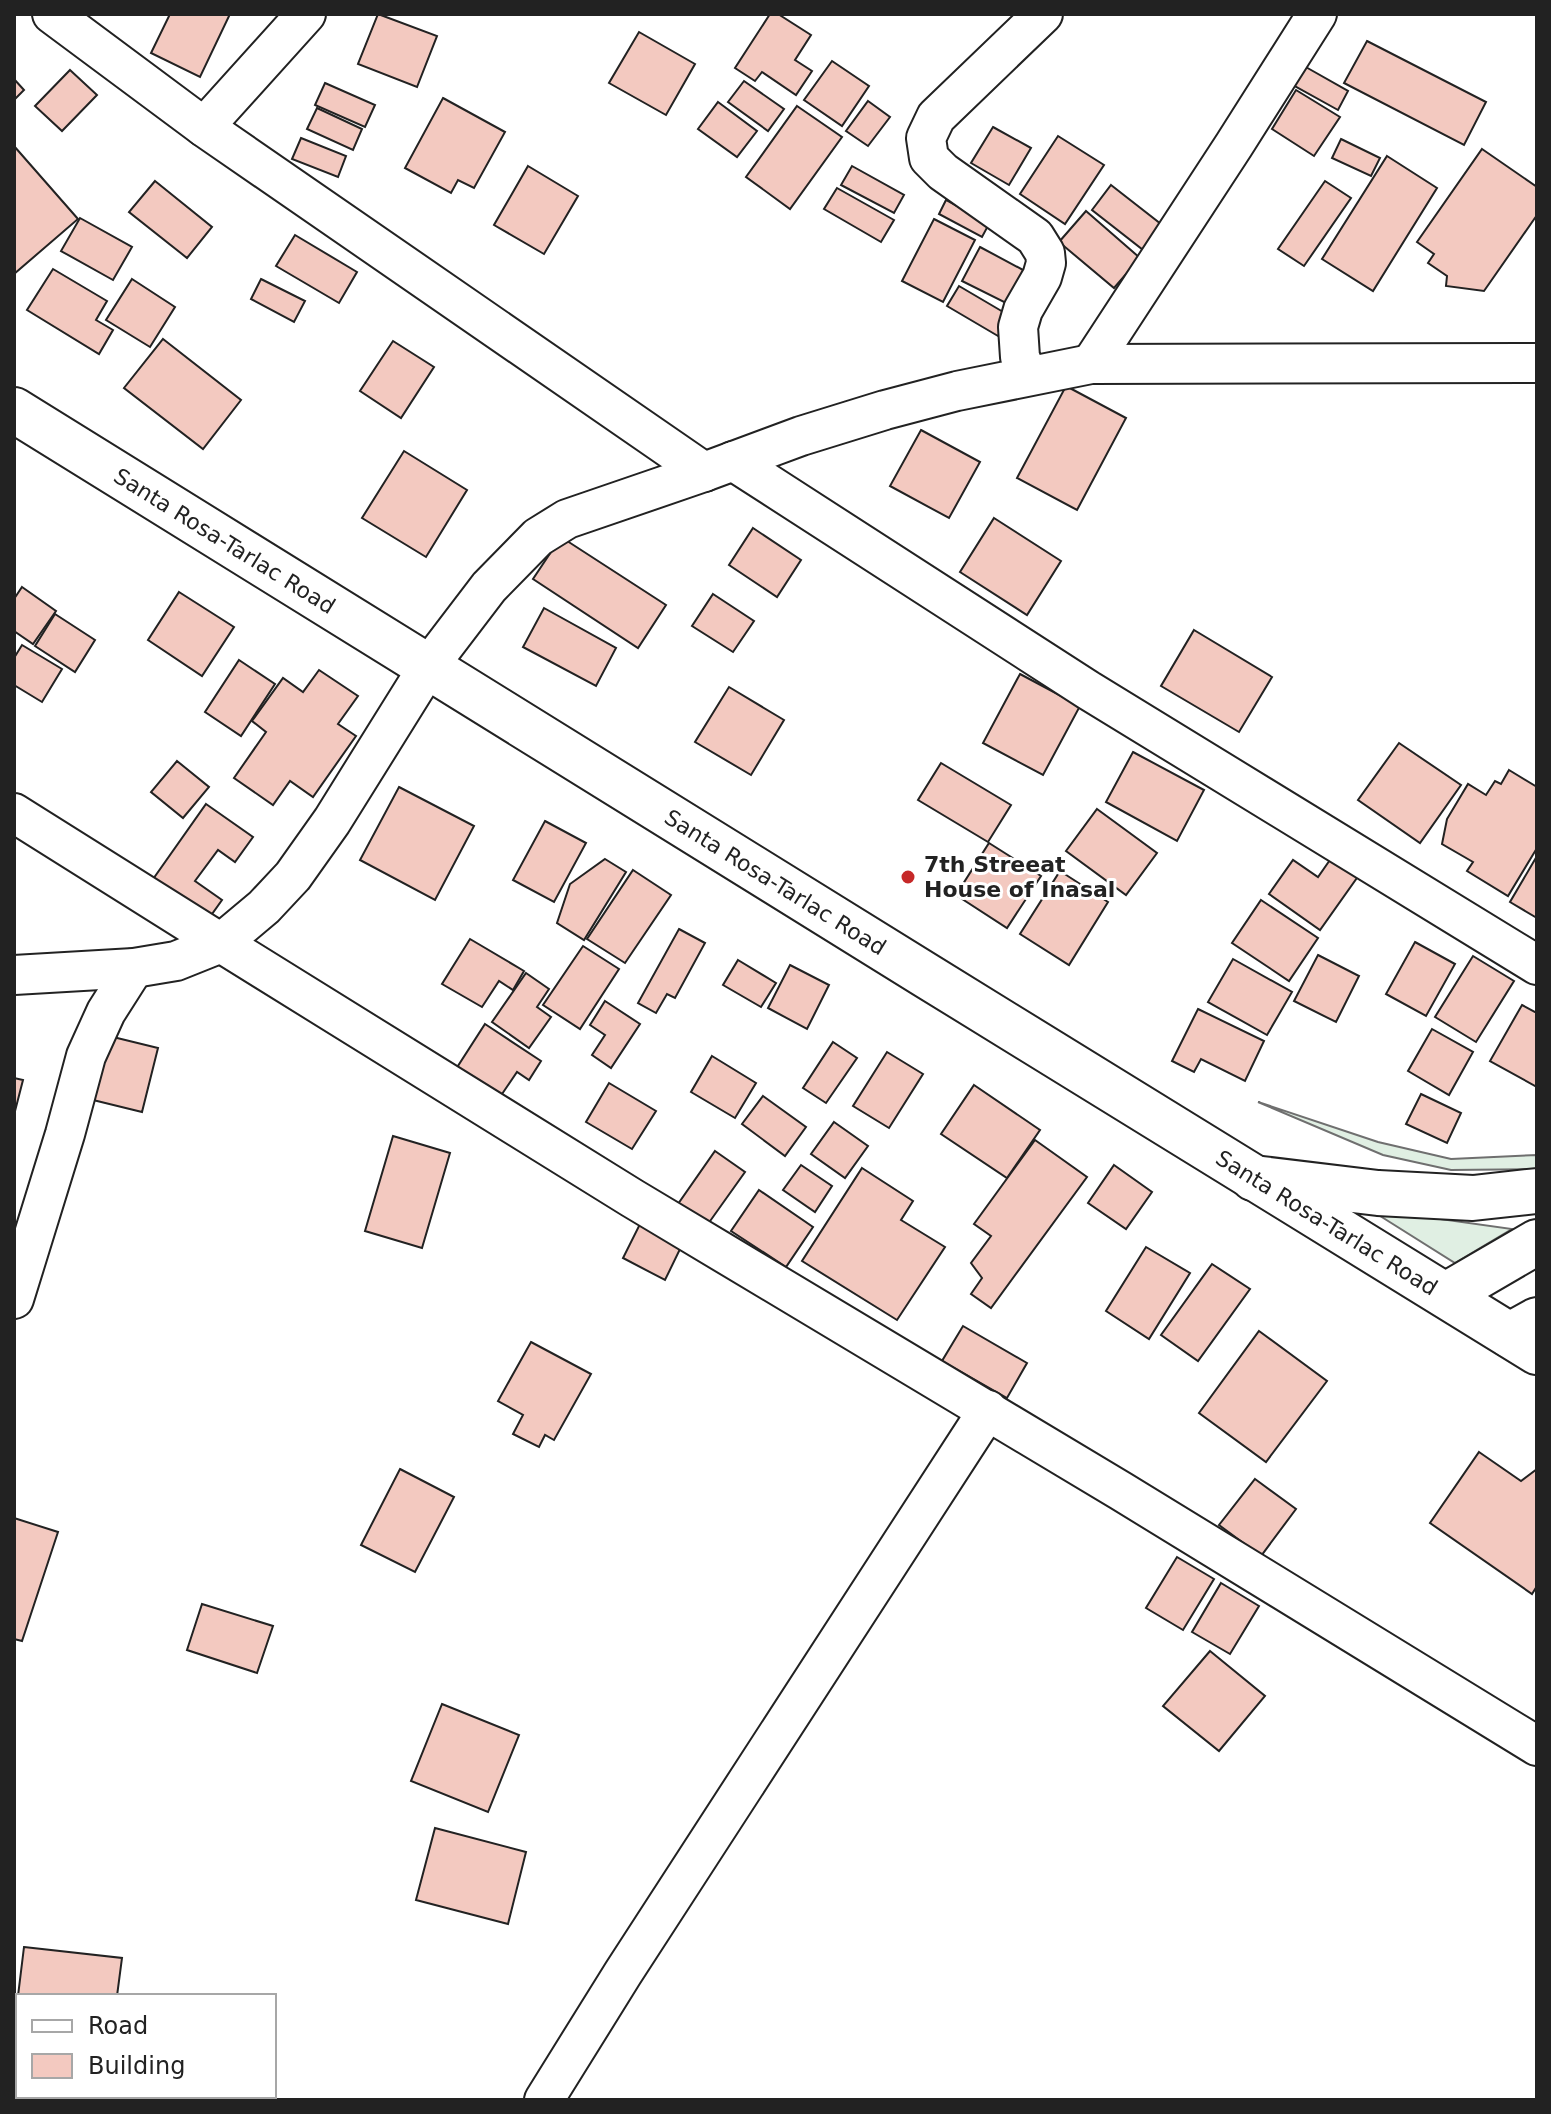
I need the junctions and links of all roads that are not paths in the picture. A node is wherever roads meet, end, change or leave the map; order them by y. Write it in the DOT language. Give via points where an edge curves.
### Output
graph roads {
  1 [pos="52,14"];
  2 [pos="306,14"];
  3 [pos="1043,14"];
  4 [pos="1317,14"];
  5 [pos="204,127"];
  6 [pos="1537,363"];
  7 [pos="1091,364"];
  8 [pos="1028,376"];
  9 [pos="14,410"];
  10 [pos="719,466"];
  11 [pos="428,667"];
  12 [pos="14,813"];
  13 [pos="221,943"];
  14 [pos="1537,965"];
  15 [pos="134,968"];
  16 [pos="14,975"];
  17 [pos="1253,1178"];
  18 [pos="1537,1191"];
  19 [pos="1537,1242"];
  20 [pos="1446,1295"];
  21 [pos="14,1299"];
  22 [pos="1528,1336"];
  23 [pos="988,1410"];
  24 [pos="1537,1746"];
  25 [pos="544,2100"];
  1 -- 5 [label="street"];
  2 -- 5 [label="street"];
  3 -- 8 [label="street" via="936,117 926,138 929,158 943,172 1035,237 1045,253 1042,277 1018,327 1020,357"];
  4 -- 7 [label="street"];
  5 -- 10 [label="street"];
  6 -- 7 [label="street"];
  7 -- 8 [label="street"];
  8 -- 10 [label="street" via="885,410"];
  9 -- 11 [label="highway, Santa Rosa-Tarlac Road"];
  10 -- 11 [label="street" via="567,519 538,537 489,587"];
  10 -- 14 [label="street"];
  11 -- 13 [label="street" via="293,876"];
  11 -- 17 [label="highway, Santa Rosa-Tarlac Road"];
  12 -- 13 [label="street"];
  13 -- 15 [label="street" via="176,961"];
  13 -- 23 [label="street" via="632,1198"];
  15 -- 16 [label="street"];
  15 -- 21 [label="street" via="86,1056"];
  17 -- 18 [label="highway" via="1473,1198"];
  17 -- 20 [label="highway, Santa Rosa-Tarlac Road"];
  19 -- 20 [label="highway"];
  20 -- 22 [label="highway, Santa Rosa-Tarlac Road"];
  23 -- 24 [label="street"];
  23 -- 25 [label="street"];
}
